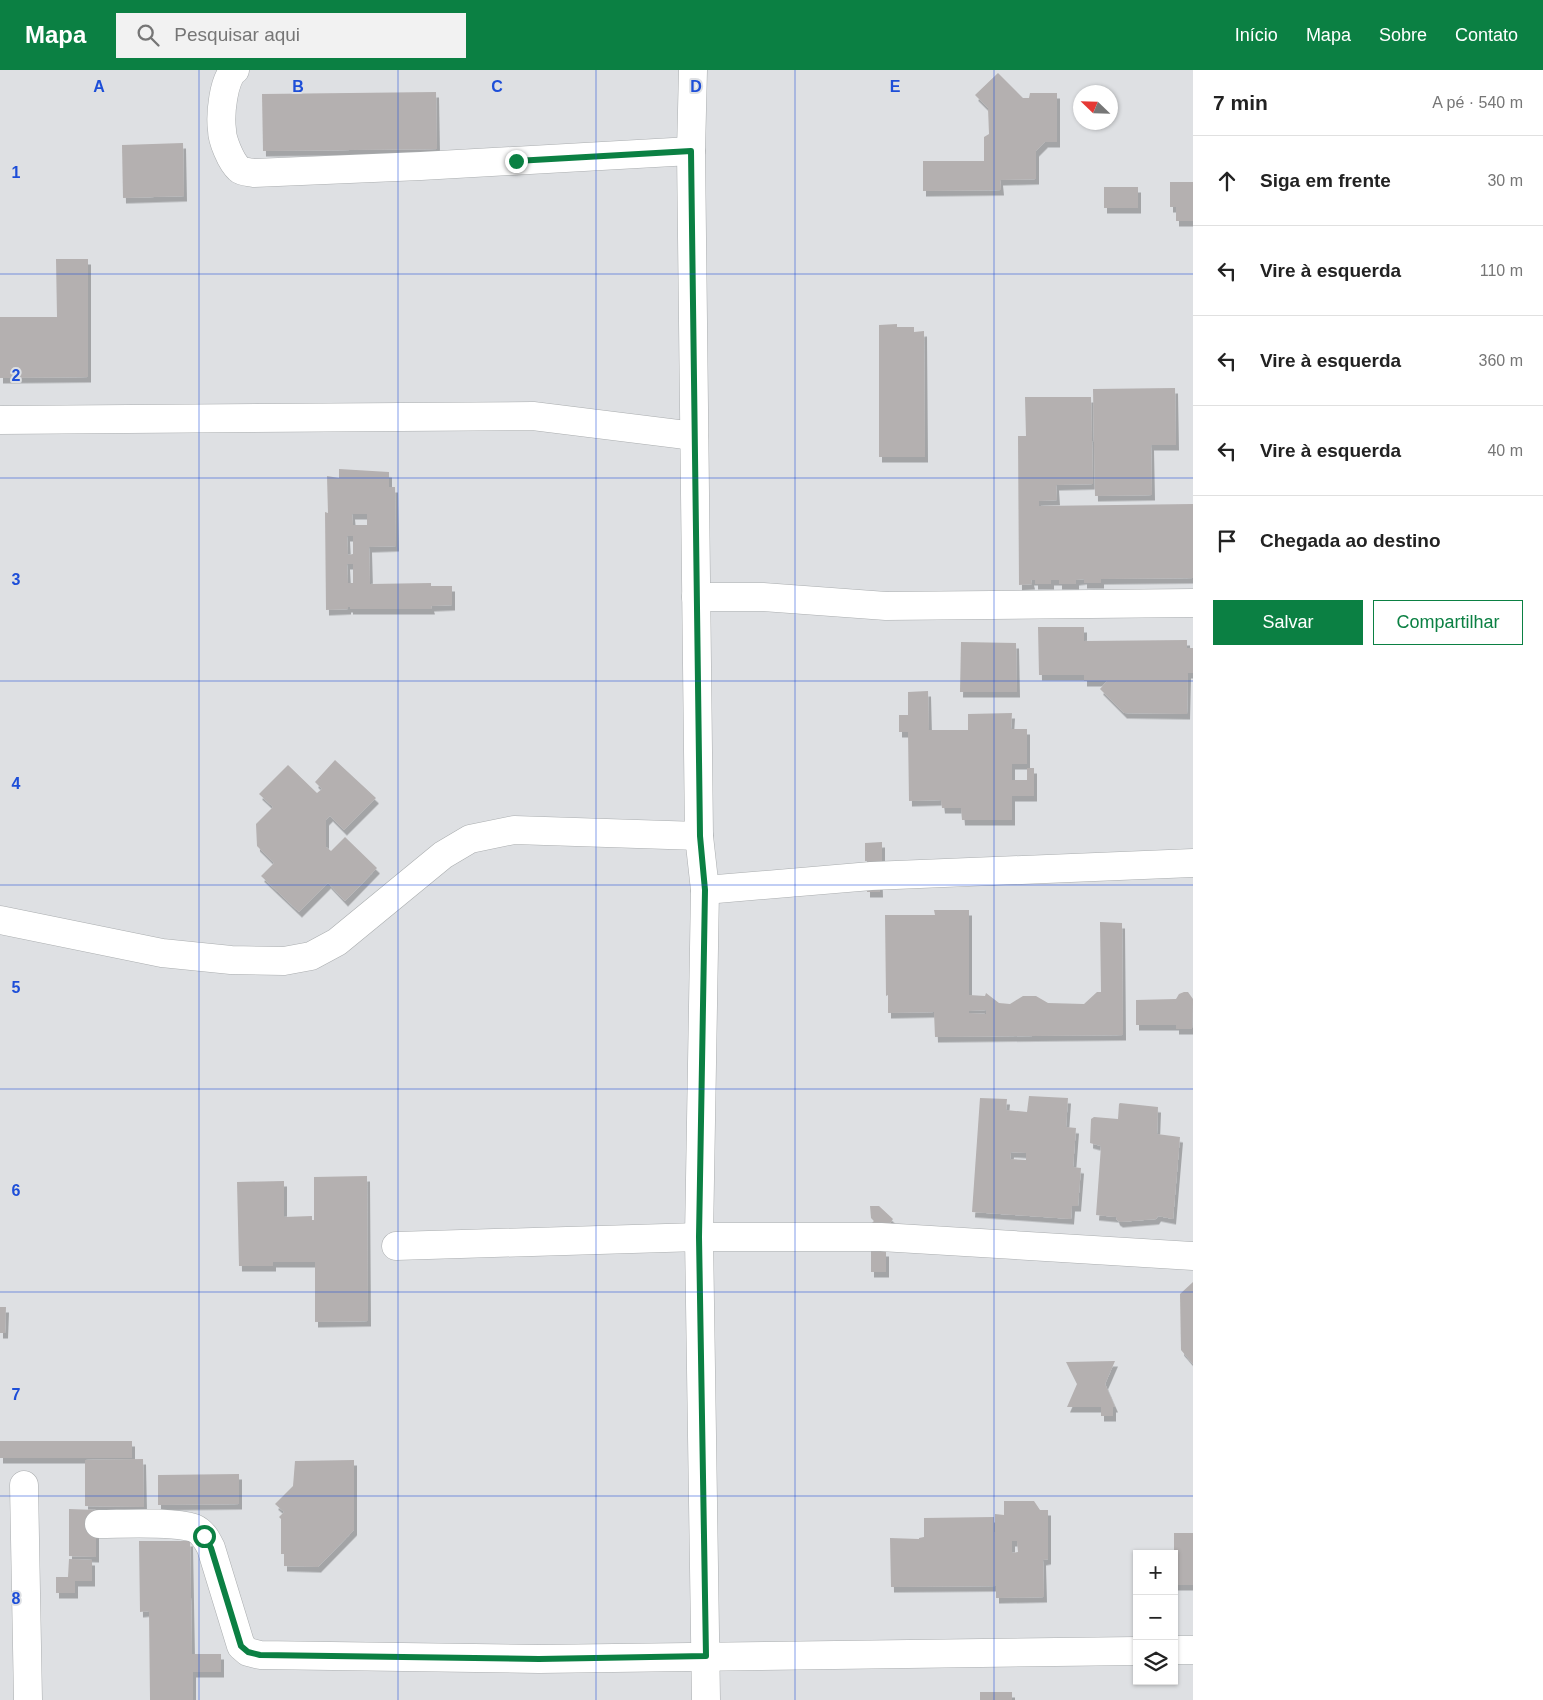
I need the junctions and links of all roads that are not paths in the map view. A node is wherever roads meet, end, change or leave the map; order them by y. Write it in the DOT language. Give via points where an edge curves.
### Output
graph roads {
  1 [pos="235,70"];
  2 [pos="693,70"];
  3 [pos="691,151"];
  4 [pos="0,420"];
  5 [pos="694,436"];
  6 [pos="696,597"];
  7 [pos="1193,602"];
  8 [pos="700,836"];
  9 [pos="1193,863"];
  10 [pos="705,890"];
  11 [pos="0,920"];
  12 [pos="699,1237"];
  13 [pos="396,1246"];
  14 [pos="1193,1256"];
  15 [pos="24,1485"];
  16 [pos="100,1524"];
  17 [pos="1178,1650"];
  18 [pos="1193,1650"];
  19 [pos="1133,1651"];
  20 [pos="706,1656"];
  21 [pos="28,1700"];
  22 [pos="706,1700"];
  1 -- 3 [label="street" via="231,72 224,91 222,131 231,160 240,170 254,173"];
  2 -- 3 [label="street"];
  3 -- 5 [label="street"];
  4 -- 5 [label="street" via="533,416"];
  5 -- 6 [label="street"];
  6 -- 7 [label="street" via="763,597 886,606"];
  6 -- 8 [label="street"];
  8 -- 10 [label="street"];
  8 -- 11 [label="street" via="514,830 470,839 444,855 337,942 311,956 284,961 162,953"];
  9 -- 10 [label="street" via="871,876"];
  10 -- 12 [label="street"];
  12 -- 13 [label="street"];
  12 -- 14 [label="street" via="881,1237"];
  12 -- 20 [label="street"];
  15 -- 21 [label="street"];
  16 -- 20 [label="street" via="175,1525 194,1529 204,1536 211,1548 241,1646 260,1655 539,1659"];
  17 -- 18 [label="street"];
  19 -- 20 [label="street"];
  20 -- 22 [label="street"];
}
